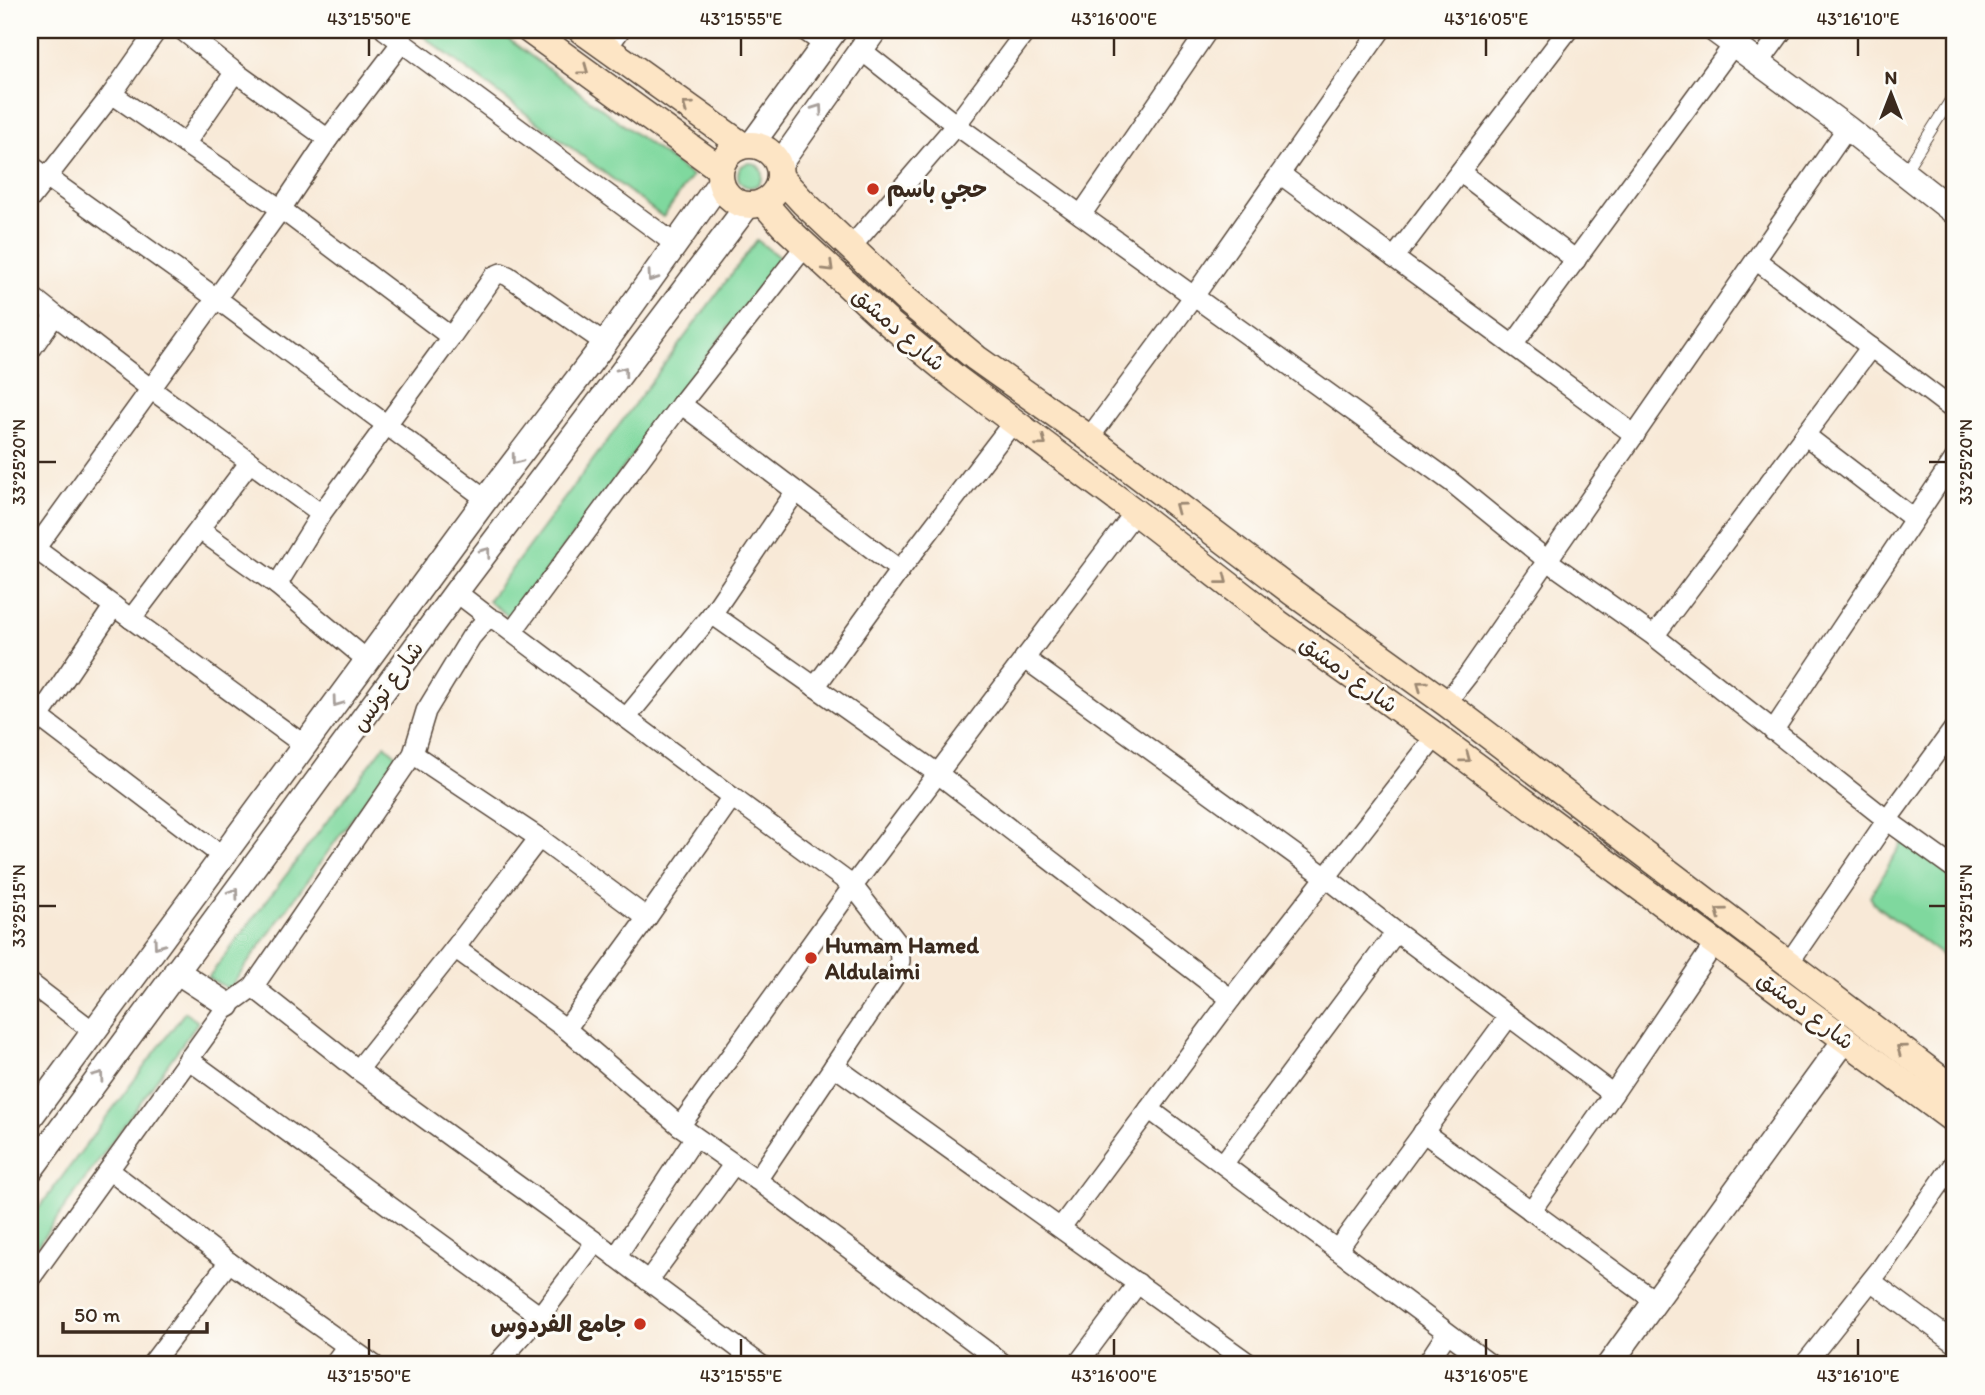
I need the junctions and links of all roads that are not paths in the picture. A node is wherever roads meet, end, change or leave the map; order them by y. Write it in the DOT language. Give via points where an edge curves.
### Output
graph roads {
  1 [pos="157,30"];
  2 [pos="182,30"];
  3 [pos="385,30"];
  4 [pos="529,30"];
  5 [pos="581,30"];
  6 [pos="804,30"];
  7 [pos="875,30"];
  8 [pos="1027,30"];
  9 [pos="1208,30"];
  10 [pos="1381,30"];
  11 [pos="1569,30"];
  12 [pos="1783,30"];
  13 [pos="830,37"];
  14 [pos="1724,37"];
  15 [pos="613,39"];
  16 [pos="402,42"];
  17 [pos="861,50"];
  18 [pos="1759,63"];
  19 [pos="235,72"];
  20 [pos="111,94"];
  21 [pos="1951,99"];
  22 [pos="956,125"];
  23 [pos="1847,128"];
  24 [pos="328,139"];
  25 [pos="185,144"];
  26 [pos="747,145"];
  27 [pos="30,165"];
  28 [pos="780,171"];
  29 [pos="1460,172"];
  30 [pos="1904,173"];
  31 [pos="1280,174"];
  32 [pos="720,176"];
  33 [pos="46,177"];
  34 [pos="30,199"];
  35 [pos="755,204"];
  36 [pos="281,209"];
  37 [pos="1955,213"];
  38 [pos="1081,215"];
  39 [pos="676,244"];
  40 [pos="806,245"];
  41 [pos="851,247"];
  42 [pos="1394,258"];
  43 [pos="1576,260"];
  44 [pos="1756,260"];
  45 [pos="30,295"];
  46 [pos="1194,296"];
  47 [pos="216,298"];
  48 [pos="55,315"];
  49 [pos="451,337"];
  50 [pos="605,343"];
  51 [pos="1513,345"];
  52 [pos="1871,347"];
  53 [pos="30,351"];
  54 [pos="151,389"];
  55 [pos="681,404"];
  56 [pos="1955,411"];
  57 [pos="1014,421"];
  58 [pos="387,425"];
  59 [pos="1635,435"];
  60 [pos="1805,435"];
  61 [pos="1089,438"];
  62 [pos="1955,458"];
  63 [pos="250,462"];
  64 [pos="796,491"];
  65 [pos="486,499"];
  66 [pos="1135,512"];
  67 [pos="321,514"];
  68 [pos="1914,519"];
  69 [pos="200,530"];
  70 [pos="32,547"];
  71 [pos="1548,561"];
  72 [pos="900,570"];
  73 [pos="277,585"];
  74 [pos="456,592"];
  75 [pos="114,606"];
  76 [pos="712,614"];
  77 [pos="491,618"];
  78 [pos="131,619"];
  79 [pos="512,632"];
  80 [pos="1654,636"];
  81 [pos="1024,658"];
  82 [pos="367,660"];
  83 [pos="815,687"];
  84 [pos="1446,703"];
  85 [pos="626,718"];
  86 [pos="33,719"];
  87 [pos="1955,727"];
  88 [pos="1773,731"];
  89 [pos="1436,736"];
  90 [pos="304,746"];
  91 [pos="413,754"];
  92 [pos="937,773"];
  93 [pos="732,797"];
  94 [pos="1887,820"];
  95 [pos="539,838"];
  96 [pos="222,856"];
  97 [pos="1955,869"];
  98 [pos="1326,877"];
  99 [pos="853,886"];
  100 [pos="647,918"];
  101 [pos="1396,932"];
  102 [pos="1715,943"];
  103 [pos="455,948"];
  104 [pos="1788,964"];
  105 [pos="176,971"];
  106 [pos="30,984"];
  107 [pos="253,987"];
  108 [pos="1231,999"];
  109 [pos="228,1005"];
  110 [pos="1509,1016"];
  111 [pos="566,1029"];
  112 [pos="94,1032"];
  113 [pos="1845,1040"];
  114 [pos="188,1059"];
  115 [pos="834,1066"];
  116 [pos="358,1070"];
  117 [pos="1955,1090"];
  118 [pos="1613,1094"];
  119 [pos="37,1109"];
  120 [pos="1149,1109"];
  121 [pos="68,1119"];
  122 [pos="1955,1121"];
  123 [pos="687,1132"];
  124 [pos="1423,1132"];
  125 [pos="1955,1162"];
  126 [pos="734,1164"];
  127 [pos="1223,1164"];
  128 [pos="109,1170"];
  129 [pos="30,1171"];
  130 [pos="757,1181"];
  131 [pos="1531,1210"];
  132 [pos="1061,1227"];
  133 [pos="596,1242"];
  134 [pos="1337,1250"];
  135 [pos="616,1257"];
  136 [pos="229,1262"];
  137 [pos="30,1279"];
  138 [pos="648,1281"];
  139 [pos="1871,1282"];
  140 [pos="1138,1283"];
  141 [pos="1655,1301"];
  142 [pos="540,1316"];
  143 [pos="1447,1333"];
  144 [pos="1955,1343"];
  145 [pos="347,1346"];
  146 [pos="151,1365"];
  147 [pos="333,1365"];
  148 [pos="374,1365"];
  149 [pos="496,1365"];
  150 [pos="761,1365"];
  151 [pos="1005,1365"];
  152 [pos="1077,1365"];
  153 [pos="1251,1365"];
  154 [pos="1426,1365"];
  155 [pos="1491,1365"];
  156 [pos="1609,1365"];
  157 [pos="1804,1365"];
  1 -- 20 [label="street"];
  2 -- 19 [label="street"];
  3 -- 16 [label="street"];
  4 -- 32 [label="main road, one-way"];
  5 -- 15 [label="main road"];
  6 -- 13 [label="street"];
  7 -- 17 [label="street"];
  8 -- 22 [label="street"];
  9 -- 38 [label="street"];
  10 -- 31 [label="street"];
  11 -- 29 [label="street"];
  12 -- 18 [label="street"];
  13 -- 26 [label="street"];
  14 -- 18 [label="street"];
  14 -- 43 [label="street"];
  26 -- 15 [label="main road, one-way"];
  16 -- 24 [label="street"];
  16 -- 39 [label="street"];
  17 -- 22 [label="street"];
  28 -- 17 [label="street, one-way"];
  18 -- 23 [label="street"];
  19 -- 24 [label="street"];
  19 -- 25 [label="street"];
  20 -- 25 [label="street"];
  20 -- 33 [label="street"];
  21 -- 30 [label="lane"];
  22 -- 38 [label="street"];
  22 -- 41 [label="street"];
  23 -- 30 [label="street"];
  23 -- 44 [label="street"];
  24 -- 36 [label="street"];
  25 -- 36 [label="street"];
  26 -- 28 [label="main road" via="768,151"];
  26 -- 32 [label="main road" via="727,154"];
  27 -- 33 [label="street"];
  28 -- 35 [label="main road" via="775,192"];
  28 -- 41 [label="main road, شارع دمشق" via="803,202"];
  29 -- 42 [label="street"];
  29 -- 43 [label="street"];
  30 -- 37 [label="street"];
  31 -- 42 [label="street"];
  31 -- 46 [label="street"];
  32 -- 35 [label="main road" via="730,198"];
  32 -- 39 [label="street, شارع تونس"];
  33 -- 34 [label="street"];
  33 -- 47 [label="street"];
  35 -- 40 [label="main road, شارع دمشق"];
  74 -- 35 [label="street, شارع تونس, one-way"];
  36 -- 47 [label="street"];
  36 -- 49 [label="street"];
  38 -- 46 [label="street"];
  39 -- 50 [label="street, شارع تونس, one-way"];
  40 -- 55 [label="street"];
  40 -- 57 [label="main road, شارع دمشق, one-way" via="915,346"];
  41 -- 61 [label="main road, شارع دمشق" via="940,330"];
  42 -- 51 [label="street"];
  43 -- 51 [label="street"];
  44 -- 52 [label="street"];
  44 -- 59 [label="street"];
  45 -- 48 [label="street"];
  46 -- 61 [label="street"];
  46 -- 71 [label="street" via="1450,481"];
  47 -- 54 [label="street"];
  47 -- 58 [label="street"];
  48 -- 53 [label="street"];
  48 -- 54 [label="street"];
  49 -- 50 [label="street" via="494,276 501,273"];
  49 -- 58 [label="street"];
  50 -- 65 [label="street, شارع تونس, one-way"];
  51 -- 59 [label="street"];
  52 -- 56 [label="street"];
  52 -- 60 [label="street"];
  54 -- 63 [label="street"];
  54 -- 70 [label="street"];
  55 -- 64 [label="street"];
  55 -- 79 [label="street"];
  57 -- 66 [label="main road, شارع دمشق, one-way"];
  57 -- 72 [label="street"];
  58 -- 65 [label="street"];
  58 -- 67 [label="street"];
  59 -- 71 [label="street"];
  60 -- 68 [label="street"];
  60 -- 80 [label="street"];
  84 -- 61 [label="main road, شارع دمشق, one-way"];
  62 -- 68 [label="street"];
  63 -- 67 [label="street"];
  63 -- 69 [label="street"];
  64 -- 72 [label="street"];
  64 -- 76 [label="street"];
  65 -- 82 [label="street, شارع تونس"];
  66 -- 81 [label="street"];
  66 -- 89 [label="main road, شارع دمشق, one-way" via="1278,623"];
  67 -- 73 [label="street"];
  68 -- 88 [label="street"];
  69 -- 73 [label="street"];
  69 -- 78 [label="street"];
  70 -- 75 [label="street"];
  71 -- 80 [label="street"];
  71 -- 84 [label="street"];
  72 -- 83 [label="street"];
  73 -- 82 [label="street"];
  74 -- 77 [label="street"];
  105 -- 74 [label="street, شارع تونس, one-way"];
  75 -- 78 [label="street"];
  75 -- 86 [label="street"];
  76 -- 83 [label="street"];
  76 -- 85 [label="street"];
  77 -- 79 [label="street"];
  77 -- 91 [label="street" via="471,637 426,711"];
  78 -- 90 [label="street"];
  79 -- 85 [label="street"];
  80 -- 88 [label="street"];
  81 -- 92 [label="street"];
  81 -- 98 [label="street"];
  82 -- 90 [label="street, شارع تونس, one-way"];
  83 -- 92 [label="street"];
  104 -- 84 [label="main road, شارع دمشق, one-way"];
  85 -- 93 [label="street"];
  86 -- 96 [label="street"];
  87 -- 94 [label="street"];
  88 -- 94 [label="street"];
  89 -- 98 [label="street"];
  89 -- 102 [label="main road, شارع دمشق, one-way"];
  90 -- 96 [label="street, شارع تونس"];
  91 -- 95 [label="street"];
  91 -- 107 [label="street"];
  92 -- 99 [label="street"];
  92 -- 108 [label="street"];
  93 -- 99 [label="street"];
  93 -- 100 [label="street"];
  94 -- 97 [label="street"];
  94 -- 104 [label="street"];
  95 -- 100 [label="street"];
  95 -- 103 [label="street"];
  96 -- 112 [label="street, شارع تونس, one-way"];
  98 -- 101 [label="street"];
  98 -- 108 [label="street"];
  99 -- 115 [label="street" via="900,945 900,961"];
  99 -- 123 [label="street"];
  100 -- 111 [label="street"];
  101 -- 110 [label="street"];
  101 -- 127 [label="street"];
  102 -- 113 [label="main road, شارع دمشق"];
  102 -- 118 [label="street"];
  103 -- 111 [label="street"];
  103 -- 116 [label="street"];
  117 -- 104 [label="main road, شارع دمشق, one-way"];
  105 -- 109 [label="street"];
  121 -- 105 [label="street, شارع تونس, one-way"];
  106 -- 112 [label="street"];
  107 -- 109 [label="street"];
  107 -- 116 [label="street"];
  108 -- 120 [label="street"];
  109 -- 114 [label="street"];
  110 -- 118 [label="street"];
  110 -- 124 [label="street"];
  111 -- 123 [label="street"];
  112 -- 119 [label="street, شارع تونس"];
  113 -- 122 [label="main road, شارع دمشق"];
  113 -- 141 [label="street"];
  114 -- 128 [label="street"];
  114 -- 142 [label="street"];
  115 -- 130 [label="street"];
  115 -- 132 [label="street"];
  116 -- 133 [label="street"];
  118 -- 131 [label="street"];
  119 -- 121 [label="street"];
  120 -- 127 [label="street"];
  120 -- 132 [label="street"];
  121 -- 129 [label="street, شارع تونس"];
  123 -- 126 [label="street"];
  123 -- 135 [label="street"];
  124 -- 131 [label="street"];
  124 -- 134 [label="street"];
  125 -- 139 [label="street"];
  126 -- 130 [label="street"];
  126 -- 138 [label="street"];
  127 -- 134 [label="street"];
  128 -- 136 [label="street"];
  128 -- 137 [label="street"];
  130 -- 151 [label="street"];
  131 -- 141 [label="street"];
  132 -- 140 [label="street"];
  133 -- 135 [label="street"];
  133 -- 142 [label="street"];
  134 -- 143 [label="street"];
  135 -- 138 [label="street"];
  136 -- 145 [label="street"];
  136 -- 146 [label="street"];
  138 -- 150 [label="street"];
  139 -- 144 [label="street"];
  139 -- 157 [label="street"];
  140 -- 152 [label="street"];
  140 -- 153 [label="street"];
  141 -- 156 [label="street"];
  142 -- 149 [label="street"];
  143 -- 154 [label="street"];
  143 -- 155 [label="street"];
  145 -- 147 [label="street"];
  145 -- 148 [label="street"];
}
